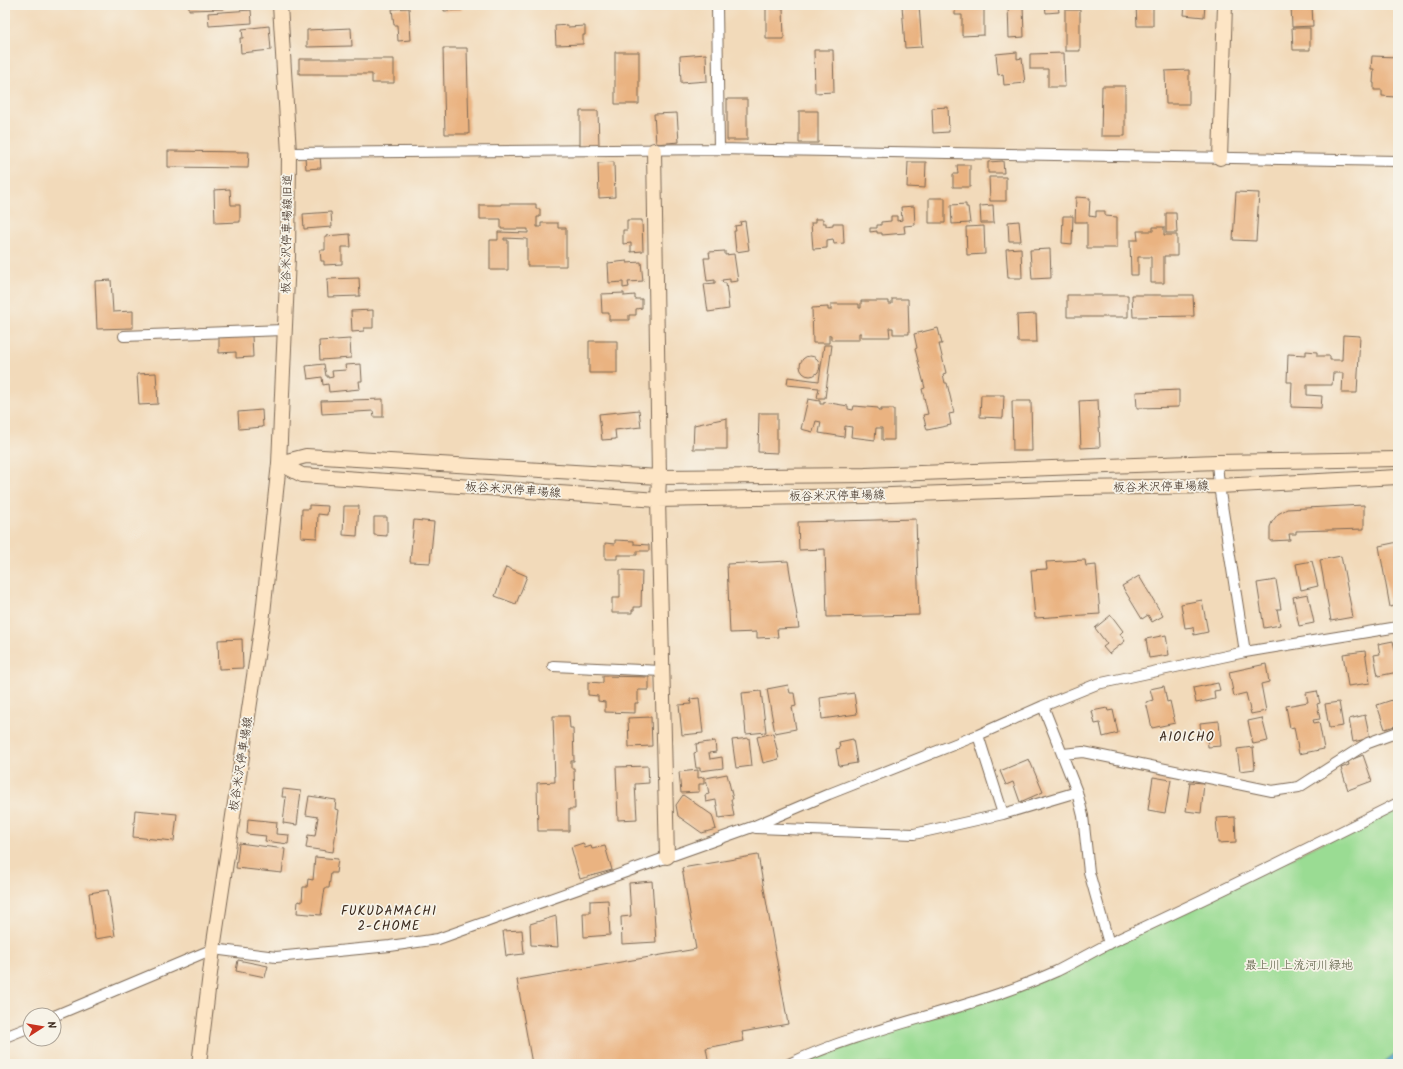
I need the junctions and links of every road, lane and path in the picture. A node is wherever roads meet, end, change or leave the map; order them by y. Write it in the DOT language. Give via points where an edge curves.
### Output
graph roads {
  1 [pos="280,5"];
  2 [pos="717,5"];
  3 [pos="1225,5"];
  4 [pos="719,149"];
  5 [pos="654,150"];
  6 [pos="289,153"];
  7 [pos="1220,158"];
  8 [pos="1398,161"];
  9 [pos="284,330"];
  10 [pos="124,336"];
  11 [pos="1398,459"];
  12 [pos="1217,462"];
  13 [pos="279,463"];
  14 [pos="659,477"];
  15 [pos="1398,477"];
  16 [pos="1219,486"];
  17 [pos="658,500"];
  18 [pos="1398,627"];
  19 [pos="1245,652"];
  20 [pos="553,666"];
  21 [pos="662,671"];
  22 [pos="1043,706"];
  23 [pos="1398,732"];
  24 [pos="978,735"];
  25 [pos="1063,754"];
  26 [pos="1078,792"];
  27 [pos="1398,803"];
  28 [pos="1003,814"];
  29 [pos="752,827"];
  30 [pos="667,857"];
  31 [pos="1109,944"];
  32 [pos="213,949"];
  33 [pos="62,1013"];
  34 [pos="22,1030"];
  35 [pos="5,1037"];
  36 [pos="198,1064"];
  37 [pos="789,1064"];
  1 -- 6 [label="main road, 板谷米沢停車場線旧道"];
  2 -- 4 [label="street"];
  3 -- 7 [label="main road"];
  4 -- 5 [label="street"];
  4 -- 7 [label="street"];
  5 -- 6 [label="street"];
  5 -- 14 [label="main road"];
  6 -- 9 [label="main road, 板谷米沢停車場線旧道"];
  7 -- 8 [label="street"];
  9 -- 10 [label="street"];
  9 -- 13 [label="main road, 板谷米沢停車場線旧道"];
  11 -- 12 [label="main road, 板谷米沢停車場線"];
  12 -- 14 [label="main road, 板谷米沢停車場線" via="865,475"];
  12 -- 16 [label="street"];
  13 -- 14 [label="main road, 板谷米沢停車場線" via="306,456"];
  13 -- 17 [label="main road, 板谷米沢停車場線" via="302,475"];
  13 -- 32 [label="main road, 板谷米沢停車場線" via="262,623"];
  14 -- 17 [label="main road"];
  15 -- 16 [label="main road, 板谷米沢停車場線"];
  16 -- 17 [label="main road, 板谷米沢停車場線"];
  16 -- 19 [label="street"];
  17 -- 21 [label="main road"];
  18 -- 19 [label="street"];
  19 -- 22 [label="street" via="1097,684"];
  20 -- 21 [label="street"];
  21 -- 30 [label="main road"];
  22 -- 24 [label="street"];
  22 -- 25 [label="street"];
  23 -- 25 [label="street" via="1368,743 1299,787 1272,791 1083,752"];
  24 -- 28 [label="street"];
  24 -- 29 [label="street"];
  25 -- 26 [label="street"];
  26 -- 28 [label="street"];
  26 -- 31 [label="street" via="1089,872"];
  27 -- 31 [label="street" via="1292,857"];
  28 -- 29 [label="street" via="914,834"];
  29 -- 30 [label="street"];
  30 -- 32 [label="street" via="438,939 276,957"];
  31 -- 37 [label="street" via="1056,971 1006,991 821,1050"];
  32 -- 33 [label="street"];
  32 -- 36 [label="main road, 板谷米沢停車場線"];
  34 -- 35 [label="street"];
}
